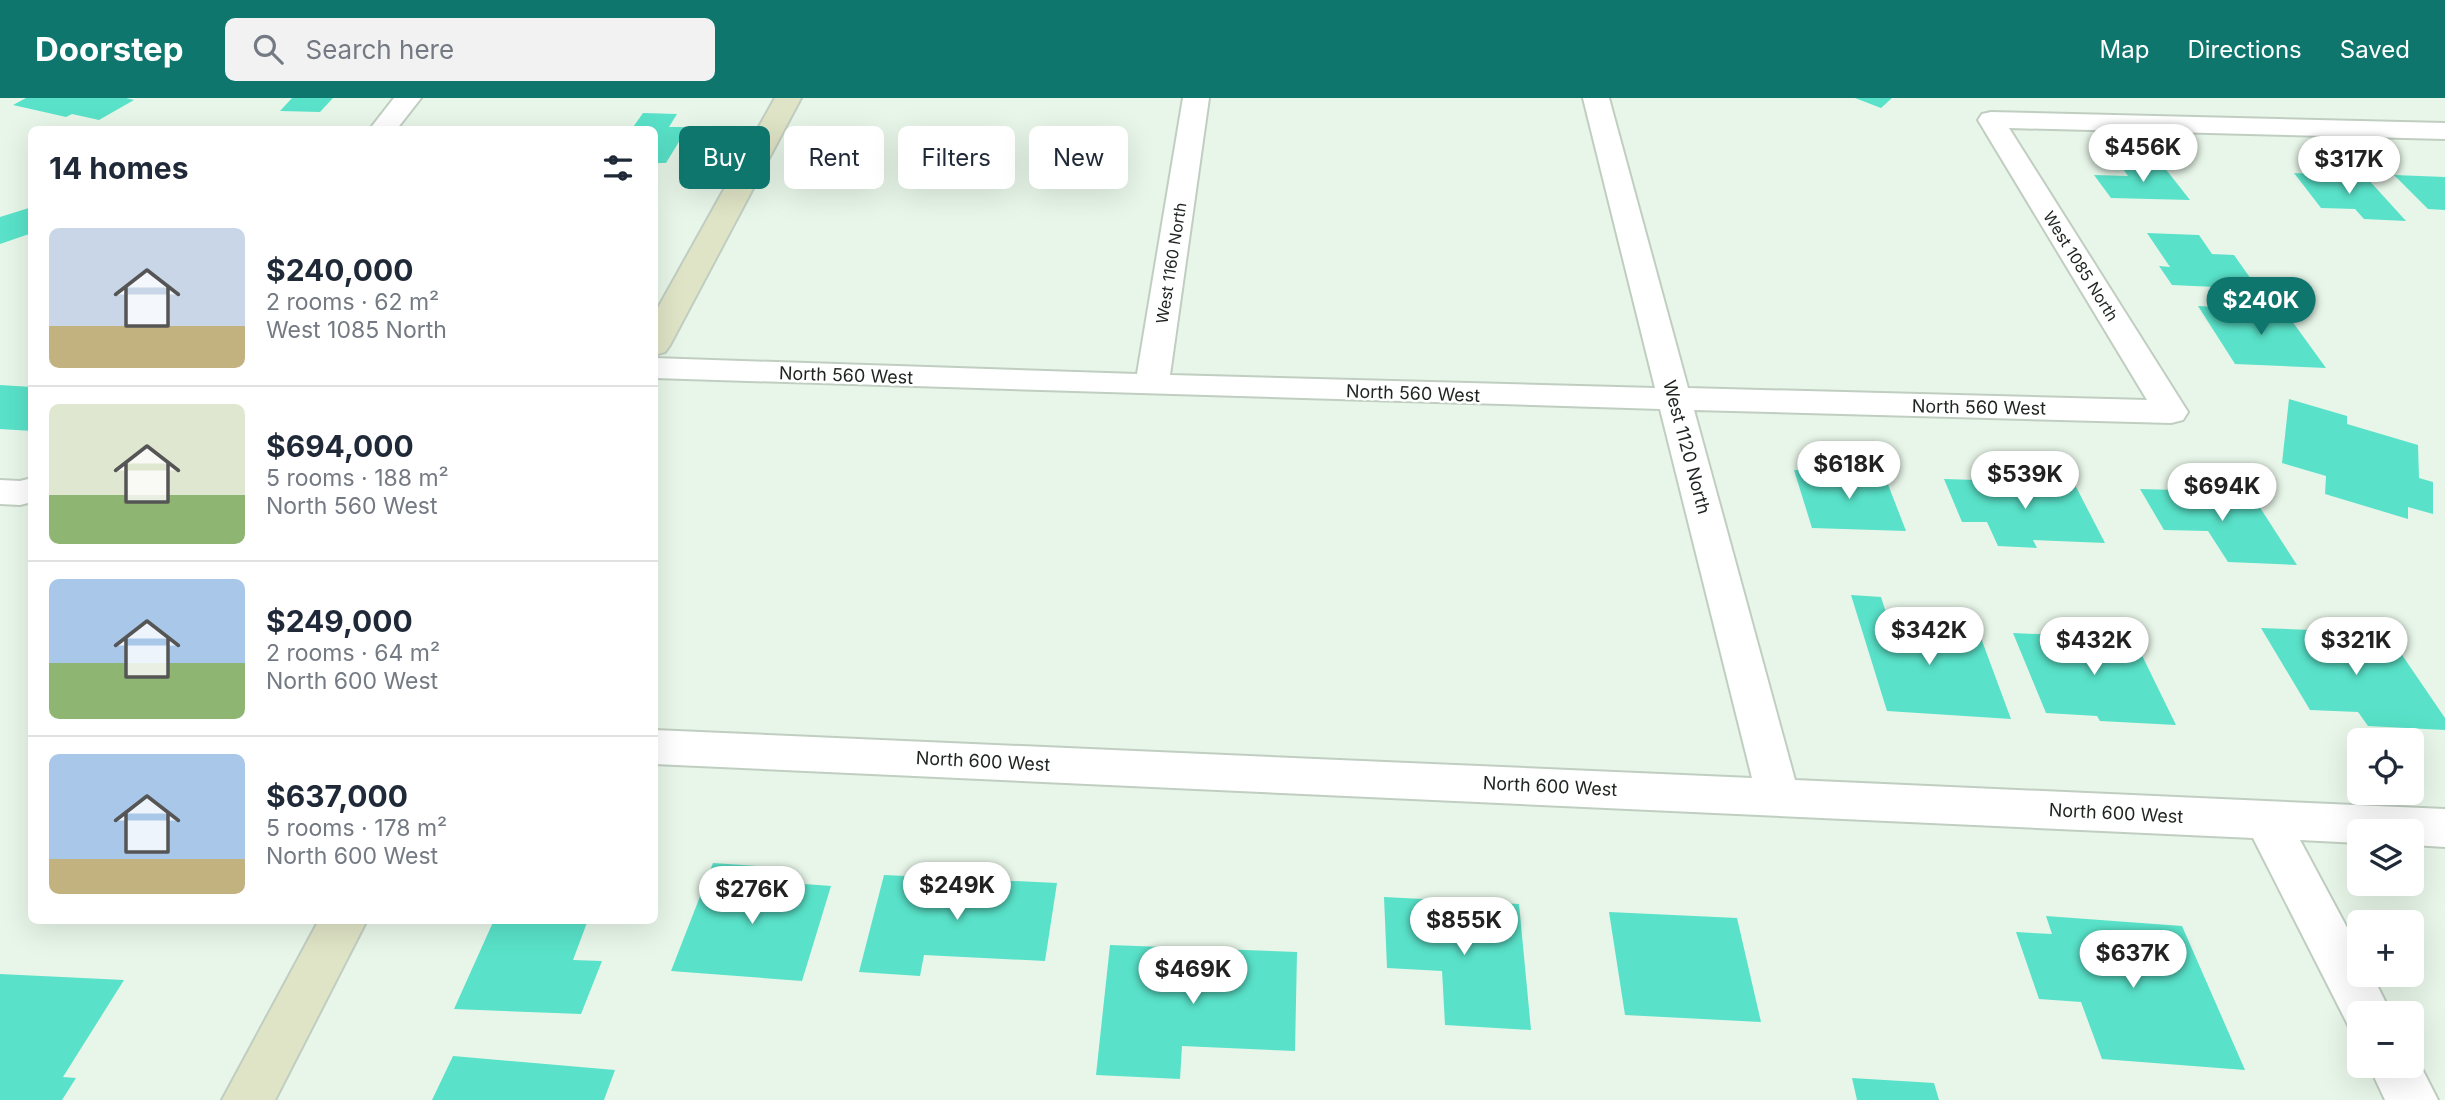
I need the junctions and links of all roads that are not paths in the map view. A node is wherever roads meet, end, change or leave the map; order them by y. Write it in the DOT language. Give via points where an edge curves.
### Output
graph roads {
  1 [pos="408,98"];
  2 [pos="788,98"];
  3 [pos="1196,98"];
  4 [pos="1596,98"];
  5 [pos="385,126"];
  6 [pos="2445,131"];
  7 [pos="658,338"];
  8 [pos="658,368"];
  9 [pos="1152,386"];
  10 [pos="1675,400"];
  11 [pos="2171,412"];
  12 [pos="28,491"];
  13 [pos="0,492"];
  14 [pos="658,747"];
  15 [pos="1778,796"];
  16 [pos="2266,820"];
  17 [pos="2445,828"];
  18 [pos="342,924"];
  19 [pos="2361,1001"];
  20 [pos="2400,1078"];
  21 [pos="248,1100"];
  22 [pos="2412,1100"];
  1 -- 5 [label="street"];
  2 -- 7 [label="street"];
  3 -- 9 [label="street, West 1160 North"];
  4 -- 10 [label="street, West 1120 North"];
  6 -- 11 [label="street, West 1085 North" via="1991,120"];
  8 -- 9 [label="street, North 560 West"];
  9 -- 10 [label="street, North 560 West"];
  10 -- 11 [label="street, North 560 West"];
  10 -- 15 [label="street, West 1120 North"];
  12 -- 13 [label="street"];
  14 -- 15 [label="street, North 600 West"];
  15 -- 16 [label="street, North 600 West"];
  16 -- 17 [label="street, North 600 West"];
  16 -- 19 [label="street"];
  18 -- 21 [label="street"];
  20 -- 22 [label="street"];
}
